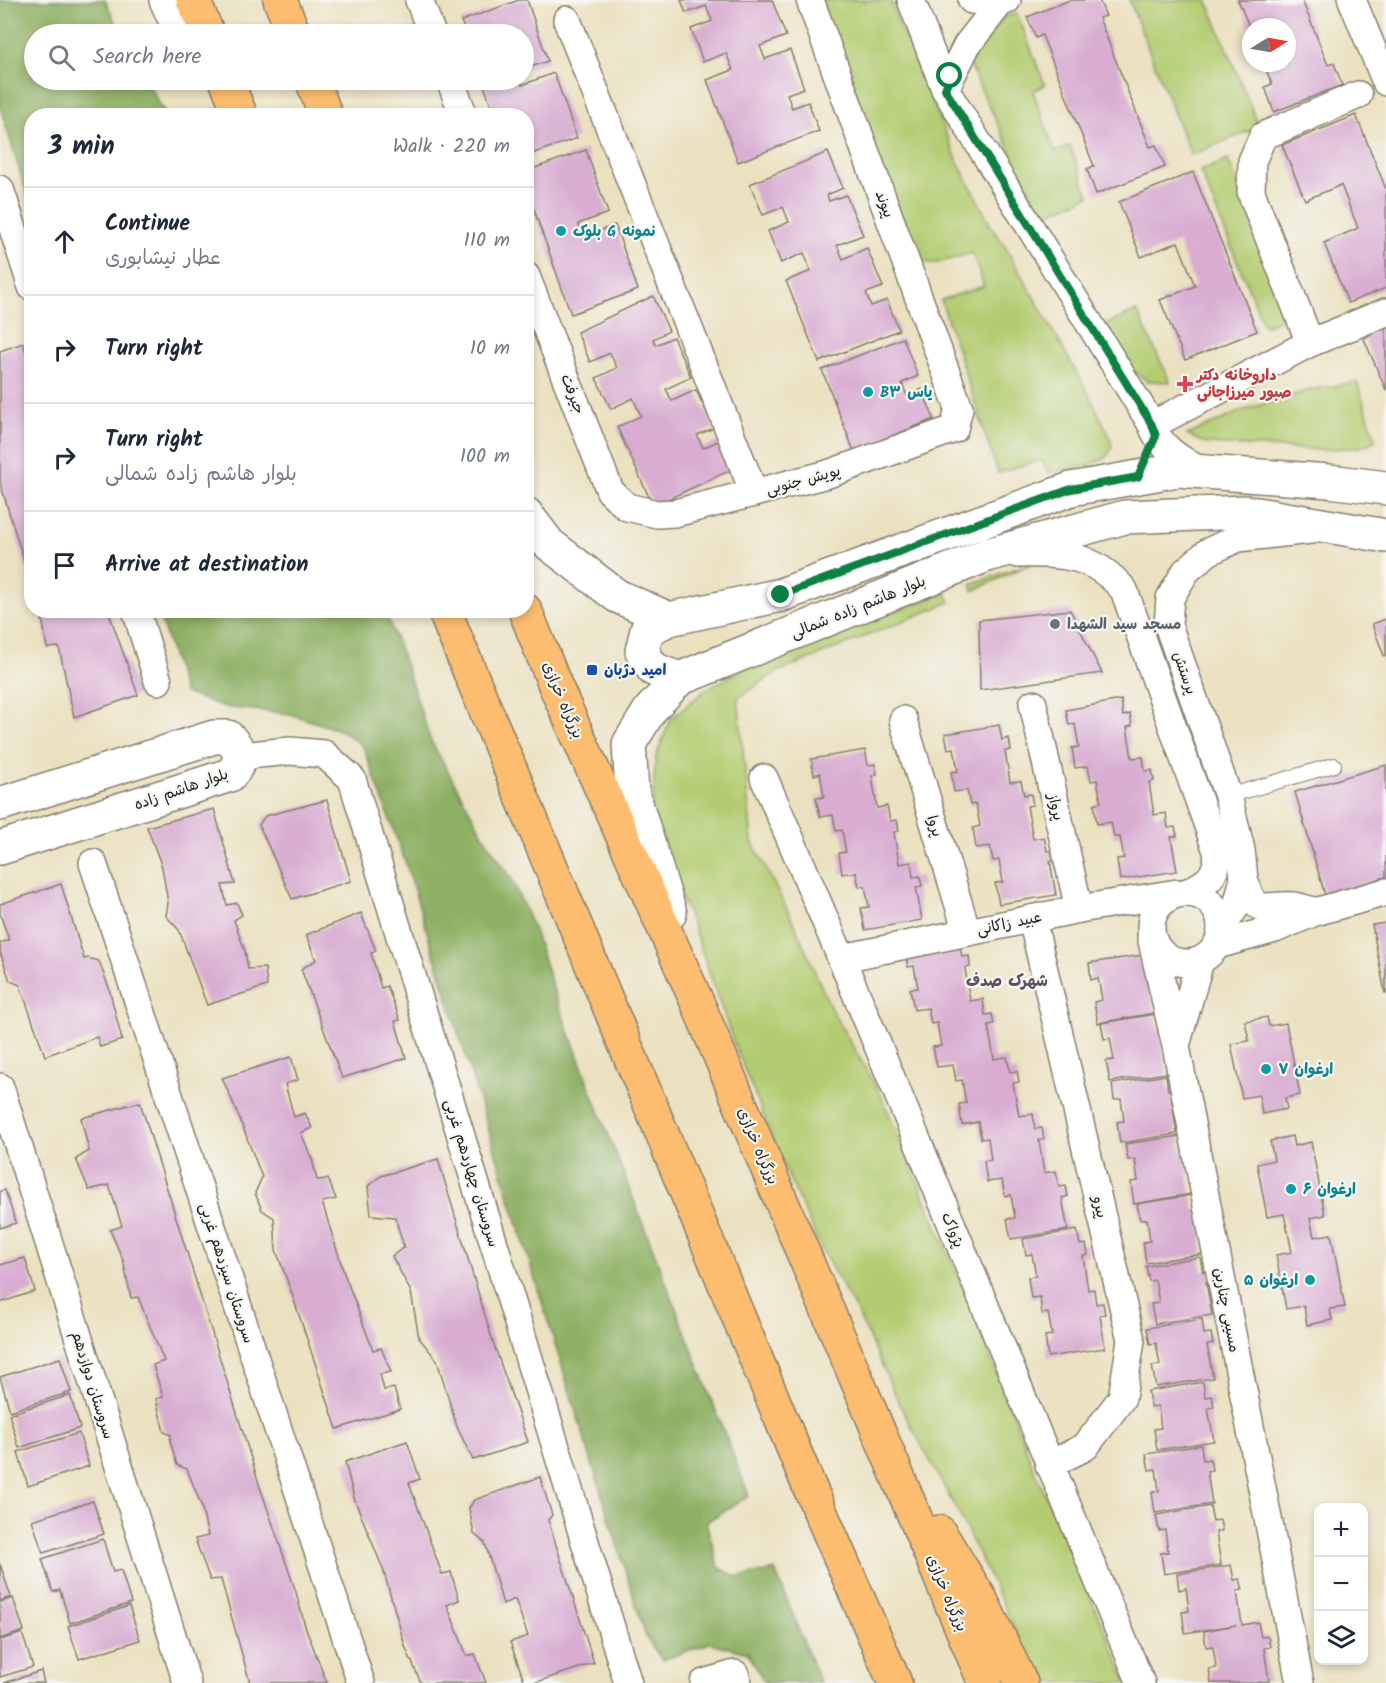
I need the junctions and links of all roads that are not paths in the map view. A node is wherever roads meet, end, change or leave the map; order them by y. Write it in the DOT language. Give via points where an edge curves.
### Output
graph roads {
  1 [pos="163,0"];
  2 [pos="193,0"];
  3 [pos="280,0"];
  4 [pos="419,0"];
  5 [pos="810,0"];
  6 [pos="911,0"];
  7 [pos="972,0"];
  8 [pos="1352,0"];
  9 [pos="1004,2"];
  10 [pos="567,20"];
  11 [pos="175,24"];
  12 [pos="204,24"];
  13 [pos="290,24"];
  14 [pos="428,24"];
  15 [pos="1386,82"];
  16 [pos="945,89"];
  17 [pos="230,90"];
  18 [pos="316,90"];
  19 [pos="454,90"];
  20 [pos="1358,95"];
  21 [pos="238,108"];
  22 [pos="323,108"];
  23 [pos="461,108"];
  24 [pos="0,189"];
  25 [pos="24,262"];
  26 [pos="534,296"];
  27 [pos="1386,312"];
  28 [pos="1310,343"];
  29 [pos="959,408"];
  30 [pos="1154,430"];
  31 [pos="1203,472"];
  32 [pos="1138,477"];
  33 [pos="1386,488"];
  34 [pos="754,493"];
  35 [pos="627,507"];
  36 [pos="534,524"];
  37 [pos="1336,527"];
  38 [pos="1386,536"];
  39 [pos="987,555"];
  40 [pos="138,618"];
  41 [pos="447,618"];
  42 [pos="528,618"];
  43 [pos="669,619"];
  44 [pos="679,679"];
  45 [pos="158,681"];
  46 [pos="1033,704"];
  47 [pos="903,720"];
  48 [pos="240,756"];
  49 [pos="1334,765"];
  50 [pos="764,778"];
  51 [pos="1228,796"];
  52 [pos="0,804"];
  53 [pos="0,848"];
  54 [pos="93,863"];
  55 [pos="1244,879"];
  56 [pos="1182,892"];
  57 [pos="1386,892"];
  58 [pos="1079,909"];
  59 [pos="1315,912"];
  60 [pos="1032,919"];
  61 [pos="1151,931"];
  62 [pos="967,932"];
  63 [pos="1212,944"];
  64 [pos="843,958"];
  65 [pos="698,1004"];
  66 [pos="1176,1046"];
  67 [pos="0,1087"];
  68 [pos="881,1440"];
  69 [pos="1049,1465"];
  70 [pos="809,1486"];
  71 [pos="736,1678"];
  72 [pos="187,1683"];
  73 [pos="361,1683"];
  74 [pos="628,1683"];
  75 [pos="704,1683"];
  76 [pos="872,1683"];
  77 [pos="895,1683"];
  78 [pos="985,1683"];
  79 [pos="1021,1683"];
  80 [pos="1141,1683"];
  81 [pos="1300,1683"];
  1 -- 11 [label="street"];
  2 -- 12 [label="highway"];
  3 -- 13 [label="highway"];
  4 -- 14 [label="street"];
  5 -- 29 [label="street, پیوند"];
  6 -- 16 [label="street"];
  7 -- 9 [label="street"];
  8 -- 15 [label="street"];
  9 -- 16 [label="street" via="967,45"];
  10 -- 34 [label="street"];
  16 -- 30 [label="street"];
  17 -- 21 [label="highway"];
  18 -- 22 [label="highway"];
  19 -- 23 [label="street"];
  20 -- 28 [label="street" via="1263,136 1252,161 1251,192"];
  24 -- 25 [label="street"];
  26 -- 35 [label="street, جيرفت" via="610,491"];
  27 -- 28 [label="street"];
  28 -- 30 [label="street"];
  29 -- 34 [label="street, پویش جنوبی" via="954,429 828,474"];
  30 -- 31 [label="street" via="1172,454"];
  30 -- 32 [label="street"];
  31 -- 32 [label="street" via="1178,470"];
  31 -- 33 [label="street"];
  32 -- 43 [label="street" via="1071,489 781,595"];
  34 -- 35 [label="street, پویش جنوبی" via="675,513 657,514"];
  36 -- 43 [label="street" via="549,544 617,596"];
  37 -- 38 [label="street, بلوار هاشم زاده شمالی"];
  37 -- 39 [label="street, بلوار هاشم زاده شمالی" via="1245,512 1125,517"];
  37 -- 51 [label="street, پرستش" via="1238,538 1208,552 1186,572 1170,598 1168,625"];
  39 -- 44 [label="street, بلوار هاشم زاده شمالی"];
  39 -- 56 [label="street, پرستش" via="1054,553 1077,558 1111,575 1124,590 1218,854 1212,876 1204,884"];
  40 -- 45 [label="street"];
  41 -- 70 [label="highway"];
  42 -- 65 [label="highway, بزرگراه خرازی"];
  43 -- 44 [label="street" via="647,630 642,651 653,669"];
  44 -- 65 [label="street, بلوار هاشم زاده شمالی" via="650,710 629,744 632,791"];
  46 -- 58 [label="street, پرواز"];
  47 -- 62 [label="street, پروا"];
  48 -- 52 [label="street, بلوار هاشم زاده" via="237,745 228,736 214,736"];
  48 -- 53 [label="street, بلوار هاشم زاده" via="230,775"];
  48 -- 74 [label="street, سروستان چهاردهم غربی" via="290,751 324,754 352,779"];
  49 -- 51 [label="lane"];
  50 -- 64 [label="street, پژواک"];
  51 -- 55 [label="street, پرستش"];
  54 -- 73 [label="street, سروستان سیزدهم غربی"];
  55 -- 59 [label="street" via="1249,897 1257,906 1294,906"];
  55 -- 63 [label="street, پرستش" via="1237,905"];
  56 -- 58 [label="street, عبید زاکانی"];
  56 -- 61 [label="street" via="1166,897 1158,905 1152,914"];
  56 -- 63 [label="street" via="1199,894 1216,909"];
  57 -- 59 [label="street"];
  58 -- 60 [label="street, عبید زاکانی"];
  58 -- 61 [label="street"];
  59 -- 63 [label="street" via="1275,929"];
  60 -- 62 [label="street, عبید زاکانی"];
  60 -- 69 [label="street, پیرو" via="1131,1340 1122,1398 1085,1447"];
  61 -- 63 [label="street" via="1156,948 1176,962 1188,963"];
  61 -- 66 [label="street, مسیبی چناربن"];
  62 -- 64 [label="street, عبید زاکانی"];
  63 -- 66 [label="street, پرستش"];
  64 -- 69 [label="street, پژواک"];
  65 -- 68 [label="highway, بزرگراه خرازی"];
  66 -- 81 [label="street, مسیبی چناربن"];
  67 -- 72 [label="street, سروستان دوازدهم"];
  68 -- 78 [label="highway, بزرگراه خرازی"];
  68 -- 79 [label="highway" via="981,1600"];
  69 -- 80 [label="street, پژواک"];
  70 -- 76 [label="highway"];
  70 -- 77 [label="highway"];
  71 -- 75 [label="street"];
}
